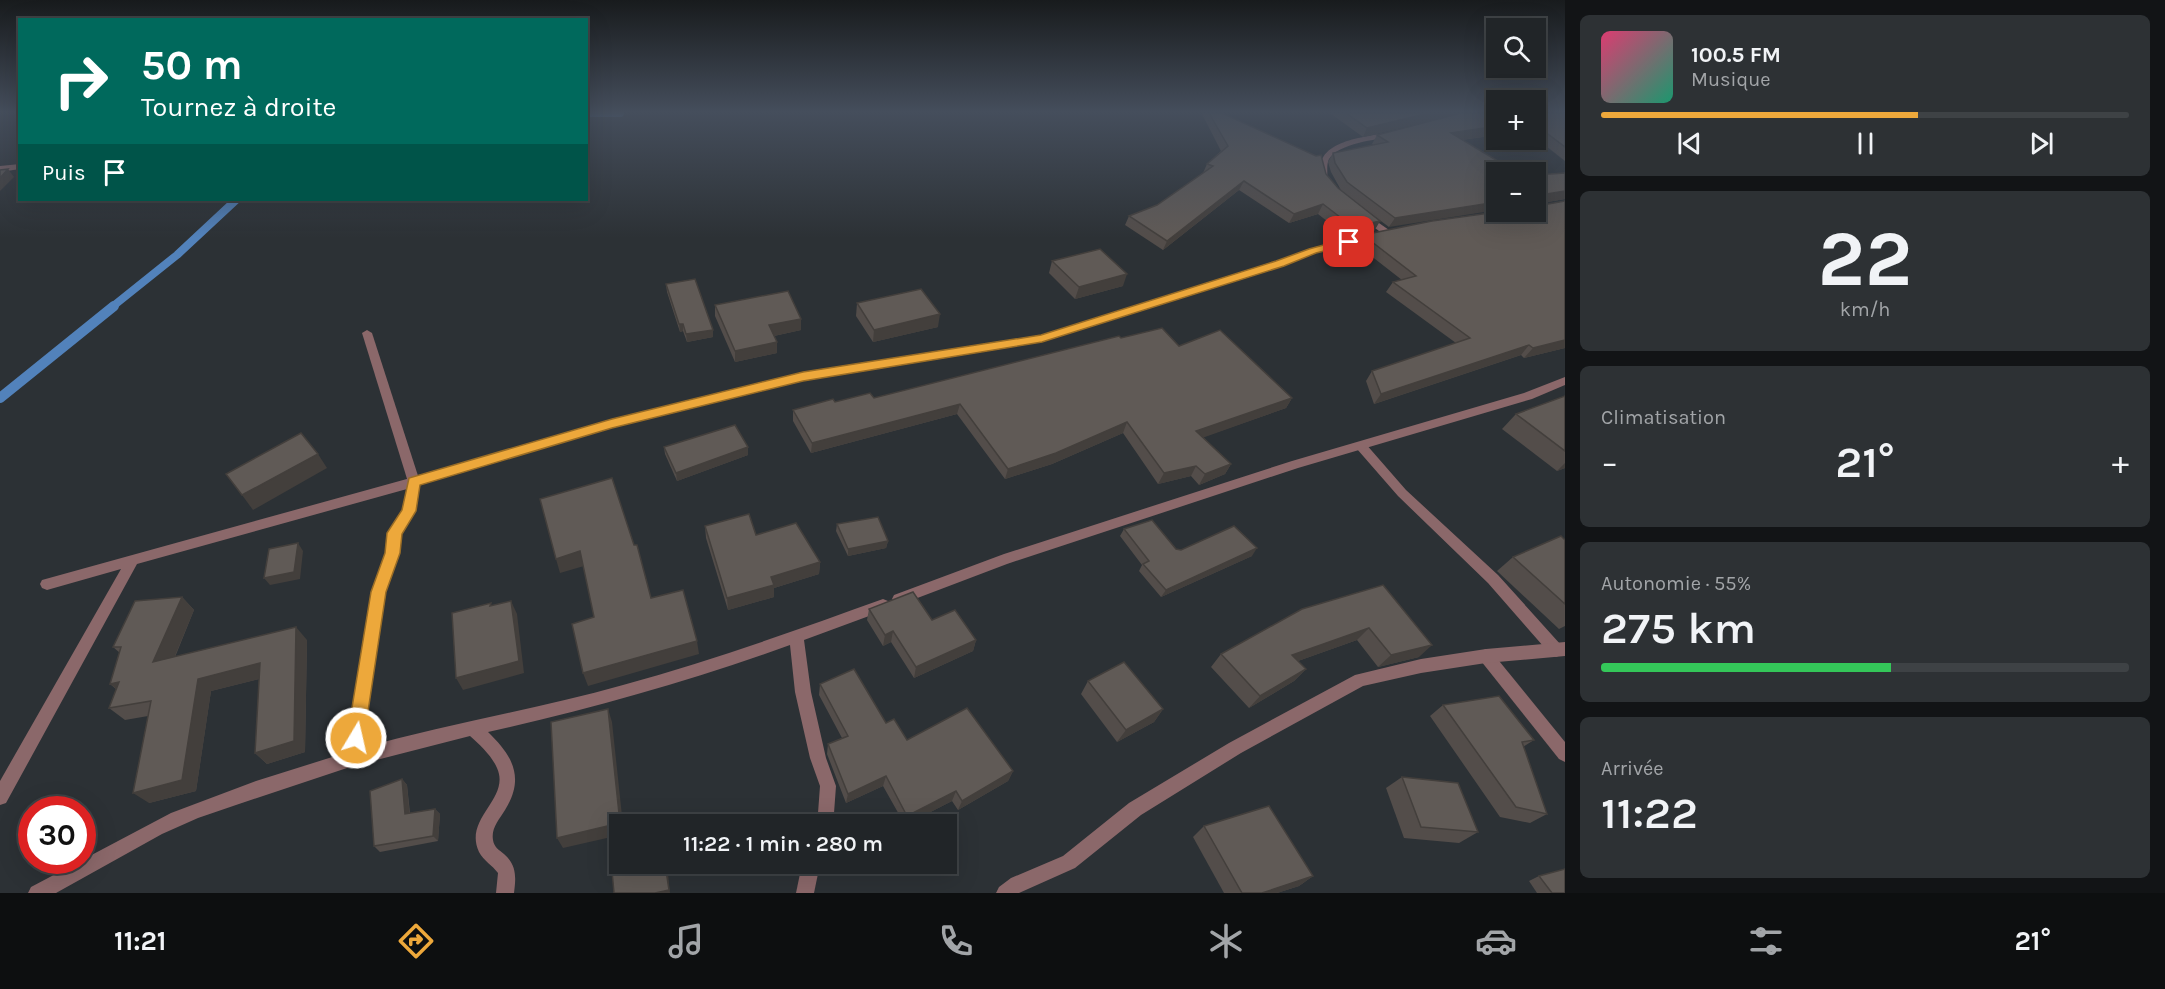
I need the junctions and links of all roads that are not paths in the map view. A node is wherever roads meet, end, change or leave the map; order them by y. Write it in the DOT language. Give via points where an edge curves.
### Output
graph roads {
  1 [pos="1327,155"];
  2 [pos="18,166"];
  3 [pos="0,169"];
  4 [pos="1327,184"];
  5 [pos="1362,213"];
  6 [pos="367,333"];
  7 [pos="1565,381"];
  8 [pos="1361,446"];
  9 [pos="414,482"];
  10 [pos="133,560"];
  11 [pos="46,584"];
  12 [pos="796,637"];
  13 [pos="1560,650"];
  14 [pos="1486,656"];
  15 [pos="472,728"];
  16 [pos="1565,754"];
  17 [pos="352,758"];
  18 [pos="0,797"];
  19 [pos="826,814"];
  20 [pos="809,874"];
  21 [pos="37,893"];
  22 [pos="505,893"];
  23 [pos="805,893"];
  24 [pos="1005,893"];
  1 -- 4 [label="street" via="1321,168"];
  2 -- 3 [label="street"];
  5 -- 9 [label="street" via="1391,231 1312,251 1042,338 803,377 612,423"];
  6 -- 9 [label="street"];
  7 -- 8 [label="street" via="1528,396"];
  8 -- 12 [label="street" via="1004,560"];
  8 -- 13 [label="street" via="1402,493 1493,579"];
  9 -- 10 [label="street"];
  9 -- 17 [label="street" via="409,511 394,533 392,553 378,592"];
  10 -- 11 [label="street"];
  10 -- 18 [label="street"];
  12 -- 15 [label="street" via="587,702"];
  12 -- 19 [label="street" via="803,692 828,786"];
  13 -- 14 [label="street"];
  14 -- 16 [label="street"];
  14 -- 24 [label="street" via="1360,680 1235,748 1135,809 1069,862"];
  15 -- 17 [label="street"];
  15 -- 22 [label="street" via="497,751 508,780 506,793 488,820 484,836 492,856 510,877"];
  17 -- 21 [label="street" via="196,811"];
  20 -- 23 [label="street"];
}
